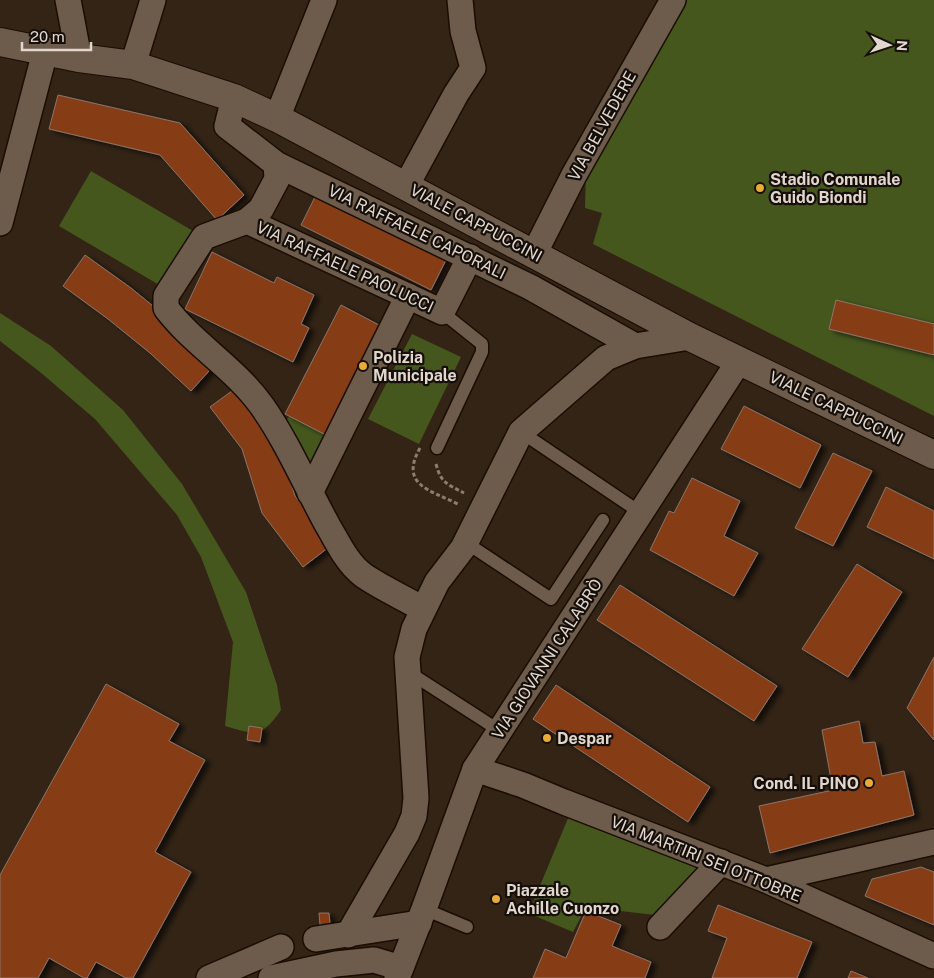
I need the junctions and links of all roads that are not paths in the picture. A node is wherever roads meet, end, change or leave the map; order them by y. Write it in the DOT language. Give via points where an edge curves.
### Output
graph roads {
  1 [pos="68,0"];
  2 [pos="153,0"];
  3 [pos="324,0"];
  4 [pos="460,0"];
  5 [pos="673,0"];
  6 [pos="0,42"];
  7 [pos="45,52"];
  8 [pos="79,58"];
  9 [pos="133,65"];
  10 [pos="234,98"];
  11 [pos="277,118"];
  12 [pos="276,164"];
  13 [pos="406,186"];
  14 [pos="247,220"];
  15 [pos="0,222"];
  16 [pos="534,254"];
  17 [pos="470,257"];
  18 [pos="408,296"];
  19 [pos="442,312"];
  20 [pos="690,337"];
  21 [pos="635,346"];
  22 [pos="739,361"];
  23 [pos="521,432"];
  24 [pos="437,452"];
  25 [pos="934,455"];
  26 [pos="310,493"];
  27 [pos="642,512"];
  28 [pos="603,520"];
  29 [pos="466,542"];
  30 [pos="423,609"];
  31 [pos="407,672"];
  32 [pos="500,731"];
  33 [pos="475,769"];
  34 [pos="934,842"];
  35 [pos="721,862"];
  36 [pos="766,880"];
  37 [pos="422,916"];
  38 [pos="468,926"];
  39 [pos="660,927"];
  40 [pos="348,935"];
  41 [pos="316,939"];
  42 [pos="281,947"];
  43 [pos="934,956"];
  44 [pos="313,970"];
  45 [pos="399,973"];
  46 [pos="209,978"];
  47 [pos="271,978"];
  48 [pos="337,978"];
  1 -- 8 [label="street"];
  2 -- 9 [label="street"];
  3 -- 11 [label="street"];
  4 -- 13 [label="street" via="463,31 473,68"];
  5 -- 16 [label="street, VIA BELVEDERE" via="574,175"];
  6 -- 7 [label="street, VIALE CAPPUCCINI"];
  7 -- 8 [label="street, VIALE CAPPUCCINI"];
  7 -- 15 [label="street"];
  8 -- 9 [label="street, VIALE CAPPUCCINI"];
  9 -- 10 [label="street, VIALE CAPPUCCINI"];
  10 -- 11 [label="street, VIALE CAPPUCCINI"];
  10 -- 12 [label="street, VIA RAFFAELE CAPORALI" via="227,126"];
  11 -- 13 [label="street, VIALE CAPPUCCINI"];
  12 -- 14 [label="street" via="277,179 261,209"];
  12 -- 17 [label="street, VIA RAFFAELE CAPORALI"];
  13 -- 16 [label="street, VIALE CAPPUCCINI"];
  14 -- 18 [label="street, VIA RAFFAELE PAOLUCCI"];
  14 -- 26 [label="street" via="204,237 166,296 166,308 261,405"];
  16 -- 20 [label="street, VIALE CAPPUCCINI"];
  17 -- 19 [label="street, VIA RAFFAELE PAOLUCCI"];
  17 -- 21 [label="street, VIA RAFFAELE CAPORALI"];
  18 -- 19 [label="street, VIA RAFFAELE PAOLUCCI"];
  18 -- 26 [label="street"];
  19 -- 24 [label="lane" via="482,344 482,352"];
  20 -- 21 [label="street"];
  20 -- 22 [label="street, VIALE CAPPUCCINI"];
  21 -- 23 [label="street" via="606,358"];
  22 -- 25 [label="street, VIALE CAPPUCCINI"];
  22 -- 27 [label="street, VIA GIOVANNI CALABRÒ"];
  23 -- 27 [label="lane"];
  23 -- 29 [label="street" via="475,505"];
  26 -- 30 [label="street" via="345,556 363,575"];
  27 -- 32 [label="street, VIA GIOVANNI CALABRÒ"];
  28 -- 29 [label="lane" via="551,599"];
  29 -- 30 [label="street" via="437,582"];
  30 -- 31 [label="street" via="414,629"];
  31 -- 32 [label="lane"];
  31 -- 40 [label="street" via="416,798 414,816"];
  32 -- 33 [label="street, VIA GIOVANNI CALABRÒ"];
  33 -- 35 [label="street, VIA MARTIRI SEI OTTOBRE"];
  33 -- 37 [label="street, VIA GIOVANNI CALABRÒ"];
  34 -- 36 [label="street"];
  35 -- 36 [label="street, VIA MARTIRI SEI OTTOBRE"];
  35 -- 39 [label="street"];
  36 -- 43 [label="street, VIA MARTIRI SEI OTTOBRE"];
  37 -- 38 [label="lane"];
  37 -- 40 [label="street"];
  37 -- 45 [label="street, VIA GIOVANNI CALABRÒ"];
  40 -- 41 [label="street"];
  42 -- 46 [label="street"];
  44 -- 45 [label="street" via="374,960"];
  44 -- 47 [label="street"];
  44 -- 48 [label="street"];
}
